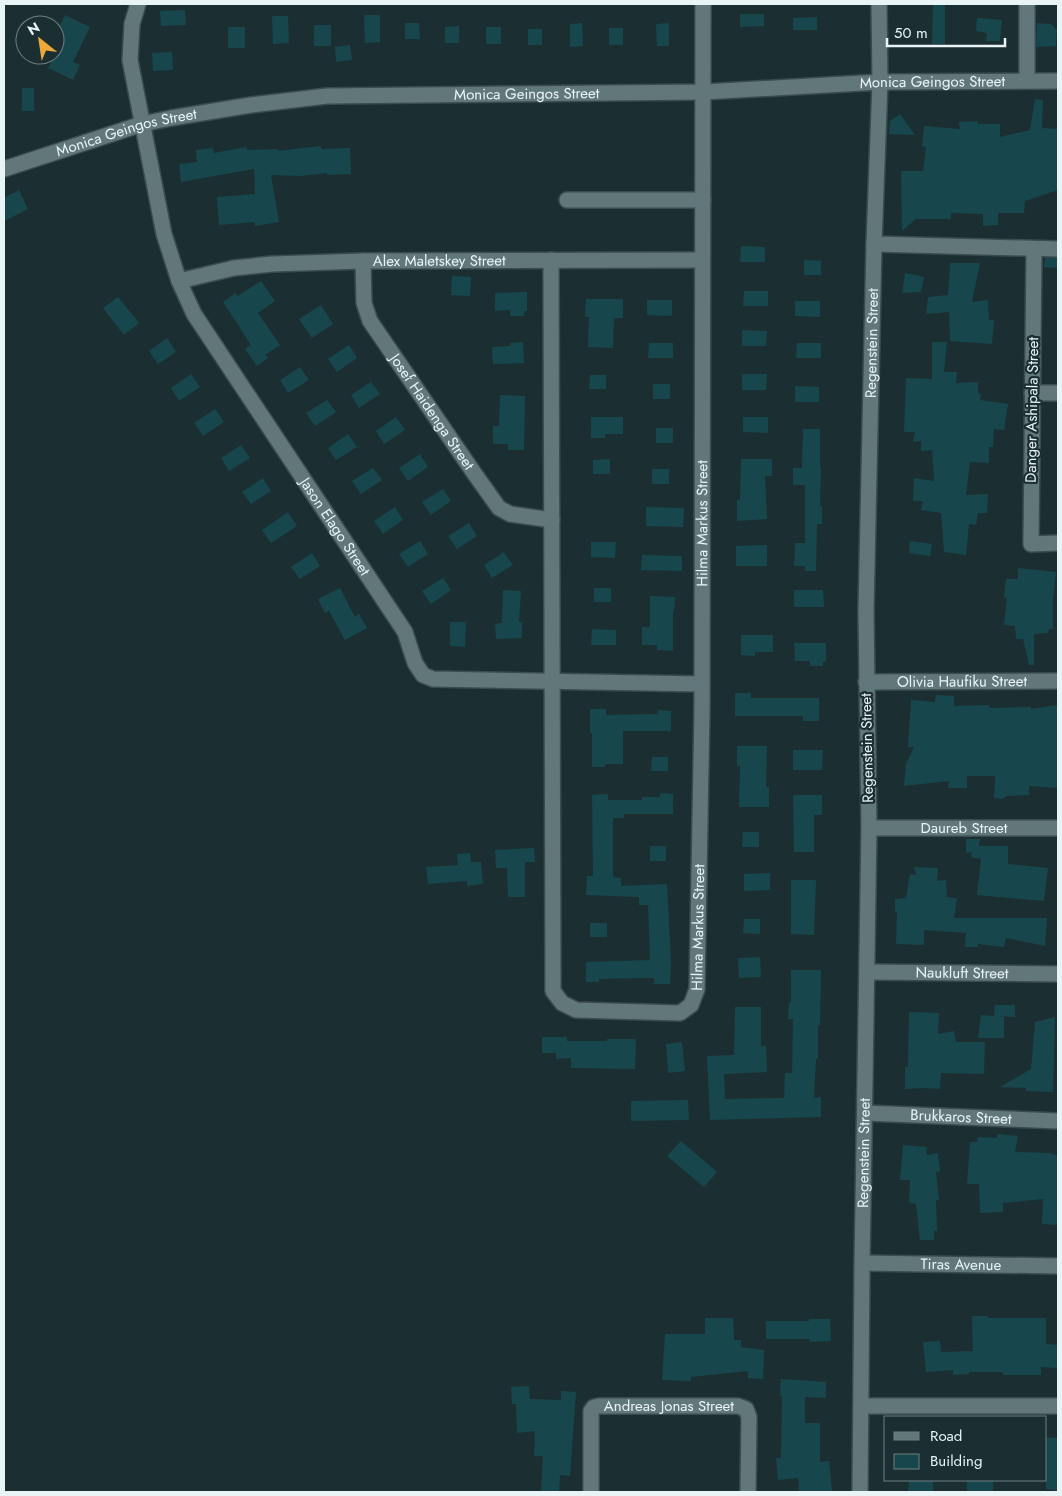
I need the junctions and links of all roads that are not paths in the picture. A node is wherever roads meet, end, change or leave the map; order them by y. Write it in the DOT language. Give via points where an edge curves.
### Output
graph roads {
  1 [pos="138,4"];
  2 [pos="703,4"];
  3 [pos="879,4"];
  4 [pos="1027,4"];
  5 [pos="1058,80"];
  6 [pos="1026,81"];
  7 [pos="880,82"];
  8 [pos="704,92"];
  9 [pos="142,124"];
  10 [pos="4,169"];
  11 [pos="567,200"];
  12 [pos="703,200"];
  13 [pos="874,244"];
  14 [pos="1034,249"];
  15 [pos="1058,249"];
  16 [pos="551,260"];
  17 [pos="702,260"];
  18 [pos="363,261"];
  19 [pos="179,281"];
  20 [pos="1032,393"];
  21 [pos="1058,393"];
  22 [pos="552,520"];
  23 [pos="1058,543"];
  24 [pos="1058,681"];
  25 [pos="552,682"];
  26 [pos="866,682"];
  27 [pos="702,684"];
  28 [pos="869,828"];
  29 [pos="1058,828"];
  30 [pos="867,972"];
  31 [pos="1058,974"];
  32 [pos="865,1113"];
  33 [pos="1058,1121"];
  34 [pos="862,1263"];
  35 [pos="1058,1266"];
  36 [pos="861,1406"];
  37 [pos="1058,1406"];
  38 [pos="591,1492"];
  39 [pos="748,1492"];
  40 [pos="860,1492"];
  1 -- 9 [label="street, Jason Elago Street" via="132,24 130,60"];
  2 -- 8 [label="street, Hilma Markus Street"];
  3 -- 7 [label="street, Regenstein Street"];
  4 -- 6 [label="street"];
  5 -- 6 [label="street, Monica Geingos Street"];
  6 -- 7 [label="street, Monica Geingos Street"];
  7 -- 8 [label="street, Monica Geingos Street"];
  7 -- 13 [label="street, Regenstein Street"];
  8 -- 9 [label="street, Monica Geingos Street" via="327,96"];
  8 -- 12 [label="street, Hilma Markus Street"];
  9 -- 10 [label="street, Monica Geingos Street"];
  9 -- 19 [label="street, Jason Elago Street" via="164,234"];
  11 -- 12 [label="street"];
  12 -- 17 [label="street, Hilma Markus Street"];
  13 -- 14 [label="street"];
  13 -- 26 [label="street, Regenstein Street"];
  14 -- 15 [label="street"];
  14 -- 20 [label="street, Danger Ashipala Street"];
  16 -- 17 [label="street, Alex Maletskey Street"];
  16 -- 18 [label="street, Alex Maletskey Street"];
  16 -- 22 [label="street, Hilma Markus Street"];
  17 -- 27 [label="street, Hilma Markus Street"];
  18 -- 19 [label="street, Alex Maletskey Street" via="234,268"];
  18 -- 22 [label="street, Josef Haidenga Street" via="364,303 370,321 498,508 510,514"];
  19 -- 25 [label="street, Jason Elago Street" via="194,314 405,632 423,675 433,680"];
  20 -- 21 [label="street"];
  20 -- 23 [label="street, Danger Ashipala Street" via="1031,544"];
  22 -- 25 [label="street, Hilma Markus Street"];
  24 -- 26 [label="street, Olivia Haufiku Street"];
  25 -- 27 [label="street, Jason Elago Street"];
  25 -- 27 [label="street, Hilma Markus Street" via="553,991 562,1003 576,1010 680,1013 692,1005 697,989"];
  26 -- 28 [label="street, Regenstein Street"];
  28 -- 29 [label="street, Daureb Street"];
  28 -- 30 [label="street, Regenstein Street"];
  30 -- 31 [label="street, Naukluft Street"];
  30 -- 32 [label="street, Regenstein Street"];
  32 -- 33 [label="street, Brukkaros Street"];
  32 -- 34 [label="street, Regenstein Street"];
  34 -- 35 [label="street, Tiras Avenue"];
  34 -- 36 [label="street, Regenstein Street"];
  36 -- 37 [label="street"];
  36 -- 40 [label="street, Regenstein Street"];
  38 -- 39 [label="street, Andreas Jonas Street" via="591,1411 599,1406 738,1406 746,1409 749,1416"];
}
